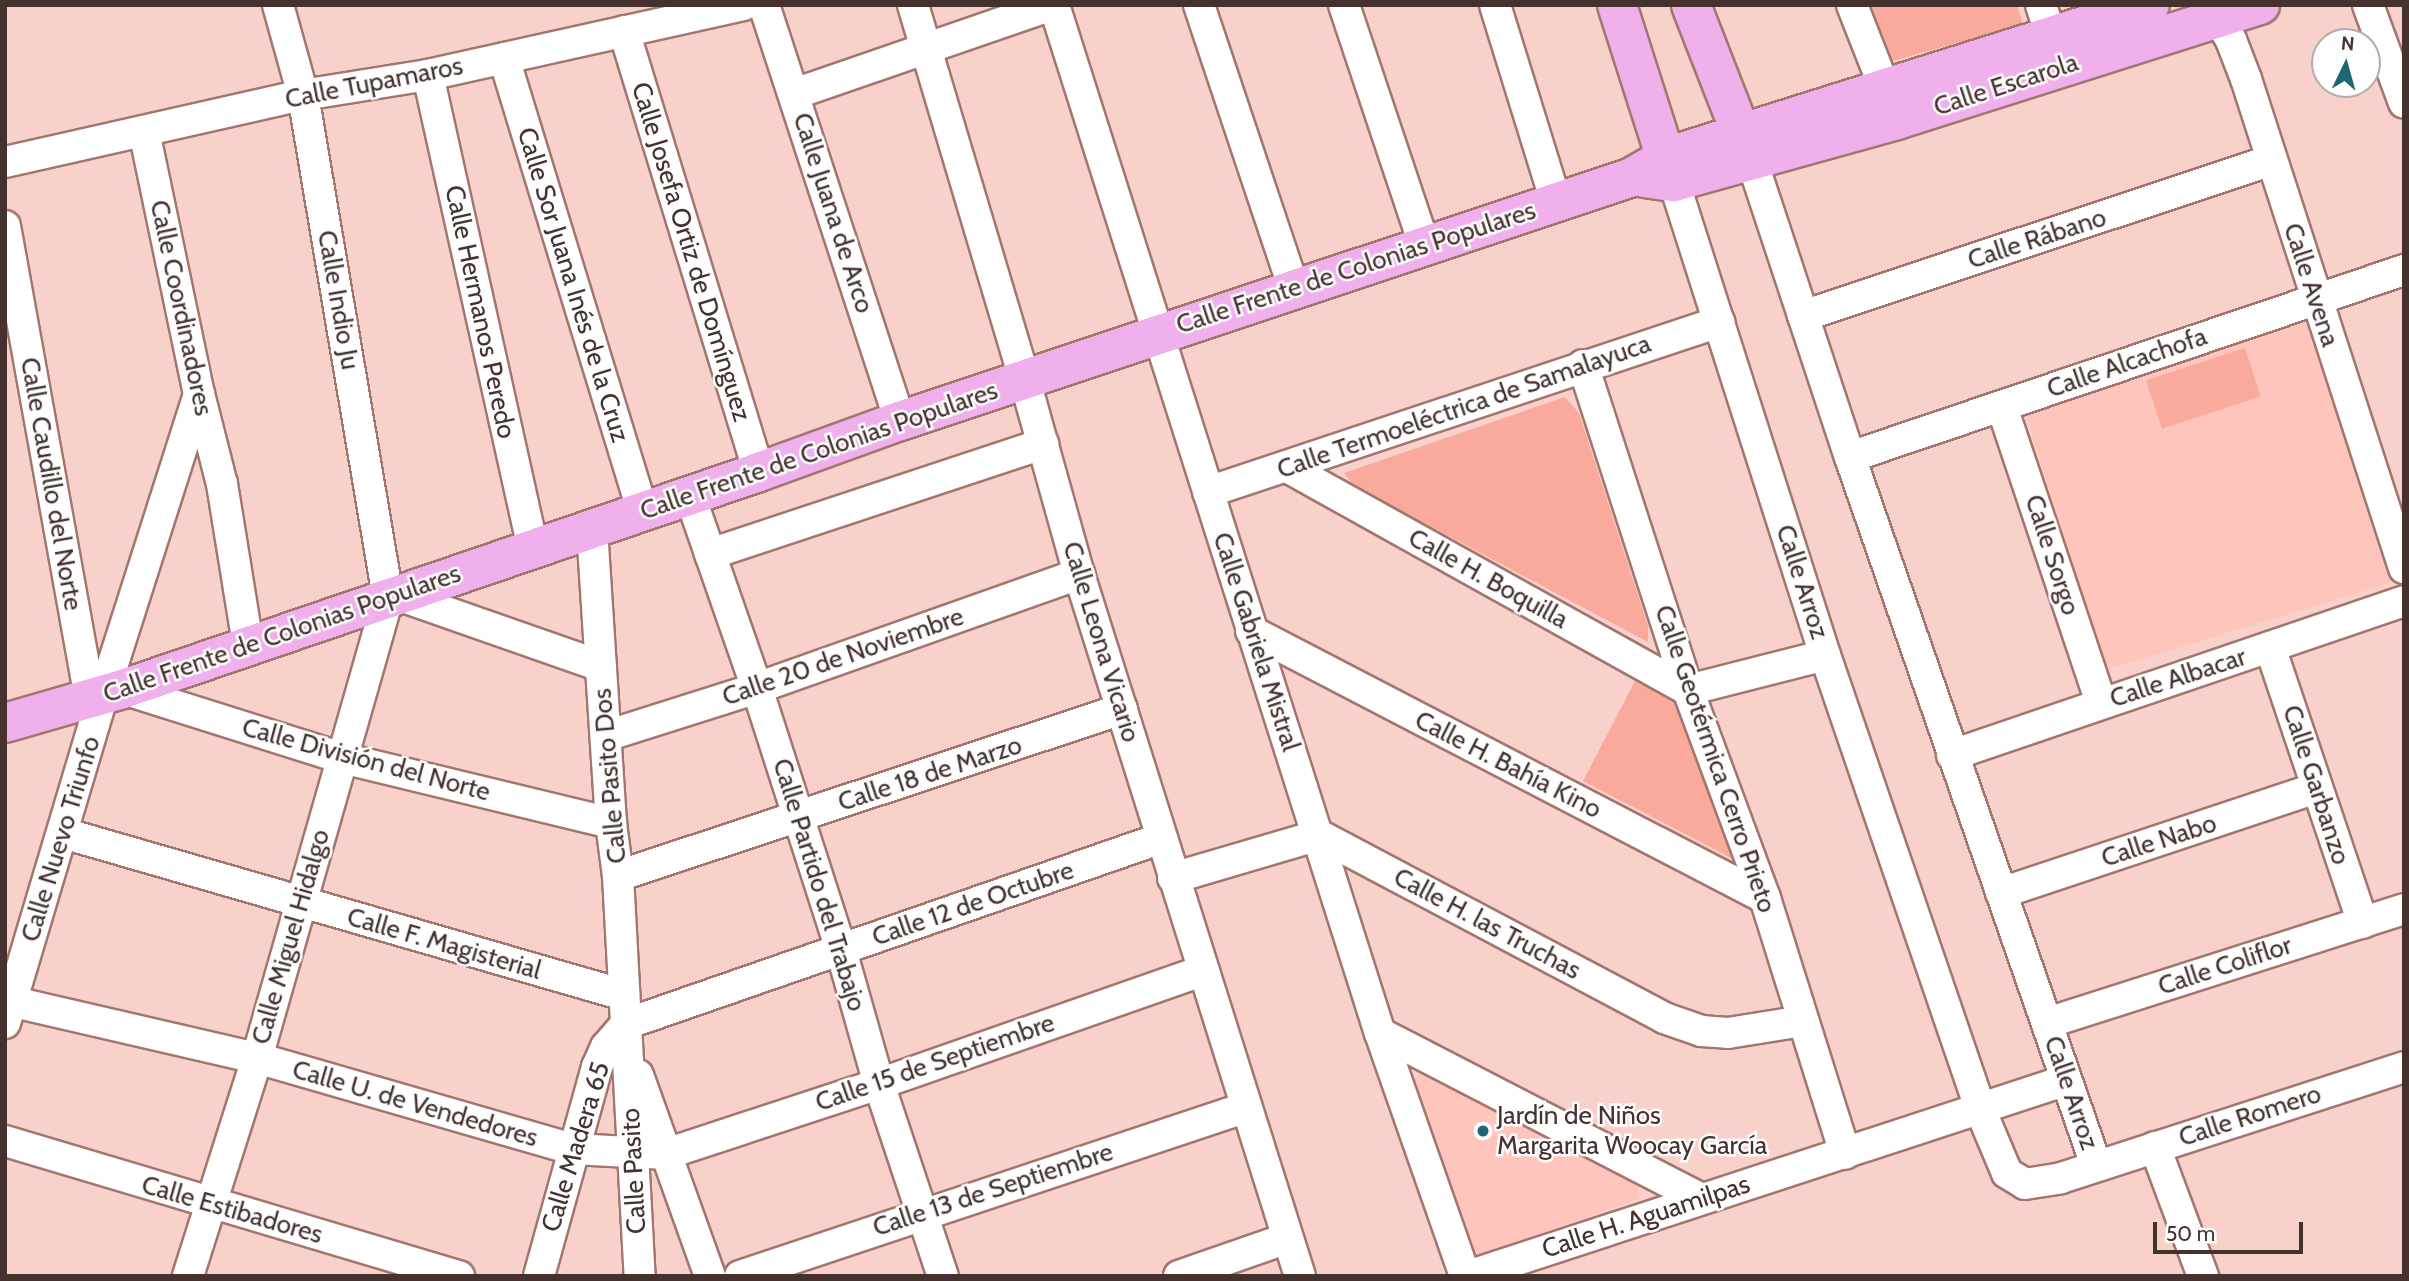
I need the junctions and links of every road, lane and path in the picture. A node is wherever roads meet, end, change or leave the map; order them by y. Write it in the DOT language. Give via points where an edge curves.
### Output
graph roads {
  1 [pos="278,5"];
  2 [pos="744,5"];
  3 [pos="764,5"];
  4 [pos="913,5"];
  5 [pos="1053,5"];
  6 [pos="1199,5"];
  7 [pos="1345,5"];
  8 [pos="1495,5"];
  9 [pos="1618,5"];
  10 [pos="1692,5"];
  11 [pos="1852,5"];
  12 [pos="2150,5"];
  13 [pos="2260,5"];
  14 [pos="2368,5"];
  15 [pos="2214,12"];
  16 [pos="624,31"];
  17 [pos="2051,36"];
  18 [pos="925,49"];
  19 [pos="504,58"];
  20 [pos="428,75"];
  21 [pos="794,94"];
  22 [pos="303,95"];
  23 [pos="2404,103"];
  24 [pos="1891,104"];
  25 [pos="144,131"];
  26 [pos="1747,147"];
  27 [pos="2270,161"];
  28 [pos="5,162"];
  29 [pos="1670,169"];
  30 [pos="1556,202"];
  31 [pos="5,226"];
  32 [pos="1424,244"];
  33 [pos="2404,270"];
  34 [pos="1294,289"];
  35 [pos="2315,298"];
  36 [pos="1803,316"];
  37 [pos="1719,322"];
  38 [pos="1160,334"];
  39 [pos="1583,365"];
  40 [pos="1025,381"];
  41 [pos="199,394"];
  42 [pos="2002,407"];
  43 [pos="900,421"];
  44 [pos="1043,443"];
  45 [pos="1850,457"];
  46 [pos="1287,467"];
  47 [pos="759,472"];
  48 [pos="1208,492"];
  49 [pos="690,496"];
  50 [pos="643,512"];
  51 [pos="592,529"];
  52 [pos="533,548"];
  53 [pos="710,554"];
  54 [pos="2404,568"];
  55 [pos="1079,574"];
  56 [pos="392,596"];
  57 [pos="2404,601"];
  58 [pos="1251,631"];
  59 [pos="248,645"];
  60 [pos="2270,647"];
  61 [pos="1825,655"];
  62 [pos="601,666"];
  63 [pos="757,688"];
  64 [pos="1688,691"];
  65 [pos="105,694"];
  66 [pos="2101,703"];
  67 [pos="1122,709"];
  68 [pos="5,723"];
  69 [pos="606,736"];
  70 [pos="1952,755"];
  71 [pos="342,758"];
  72 [pos="2317,789"];
  73 [pos="798,818"];
  74 [pos="611,823"];
  75 [pos="63,833"];
  76 [pos="1319,835"];
  77 [pos="1162,838"];
  78 [pos="618,876"];
  79 [pos="1173,878"];
  80 [pos="2001,893"];
  81 [pos="1765,898"];
  82 [pos="299,903"];
  83 [pos="2404,909"];
  84 [pos="2363,923"];
  85 [pos="841,950"];
  86 [pos="1204,970"];
  87 [pos="624,995"];
  88 [pos="8,1008"];
  89 [pos="1803,1021"];
  90 [pos="2046,1023"];
  91 [pos="1380,1033"];
  92 [pos="626,1035"];
  93 [pos="257,1058"];
  94 [pos="2404,1067"];
  95 [pos="2064,1080"];
  96 [pos="879,1084"];
  97 [pos="1247,1107"];
  98 [pos="1980,1109"];
  99 [pos="5,1141"];
  100 [pos="2155,1147"];
  101 [pos="573,1149"];
  102 [pos="633,1154"];
  103 [pos="666,1154"];
  104 [pos="1845,1154"];
  105 [pos="2096,1165"];
  106 [pos="1699,1198"];
  107 [pos="211,1205"];
  108 [pos="921,1213"];
  109 [pos="1288,1238"];
  110 [pos="188,1276"];
  111 [pos="459,1276"];
  112 [pos="538,1276"];
  113 [pos="639,1276"];
  114 [pos="710,1276"];
  115 [pos="740,1276"];
  116 [pos="943,1276"];
  117 [pos="1179,1276"];
  118 [pos="1300,1276"];
  119 [pos="1466,1276"];
  120 [pos="2203,1276"];
  1 -- 22 [label="street, Calle Indio Ju"];
  2 -- 16 [label="street, Calle Tupamaros"];
  3 -- 21 [label="street, Calle Juana de Arco"];
  4 -- 18 [label="street, Calle Leona Vicario"];
  5 -- 18 [label="street"];
  5 -- 38 [label="street, Calle Gabriela Mistral"];
  6 -- 34 [label="street"];
  7 -- 32 [label="street"];
  8 -- 30 [label="street"];
  9 -- 29 [label="main road, Calle Arroz"];
  10 -- 26 [label="main road, Calle Arroz"];
  11 -- 24 [label="street"];
  12 -- 17 [label="main road, Calle Escarola"];
  13 -- 15 [label="main road, Calle Escarola"];
  14 -- 23 [label="street"];
  15 -- 17 [label="main road, Calle Escarola"];
  15 -- 27 [label="street, Calle Avena" via="2246,79"];
  16 -- 19 [label="street, Calle Tupamaros"];
  16 -- 47 [label="street, Calle Josefa Ortiz de Domínguez"];
  17 -- 24 [label="main road, Calle Escarola"];
  18 -- 21 [label="street"];
  18 -- 40 [label="street, Calle Leona Vicario"];
  19 -- 20 [label="street, Calle Tupamaros"];
  19 -- 50 [label="street, Calle Sor Juana Inés de la Cruz"];
  20 -- 22 [label="street, Calle Tupamaros"];
  20 -- 52 [label="street, Calle Hermanos Peredo"];
  21 -- 43 [label="street, Calle Juana de Arco"];
  22 -- 25 [label="street, Calle Tupamaros"];
  22 -- 56 [label="street, Calle Indio Ju"];
  24 -- 26 [label="main road, Calle Escarola"];
  25 -- 28 [label="street, Calle Tupamaros"];
  25 -- 41 [label="street, Calle Coordinadores"];
  26 -- 29 [label="main road, Calle Frente de Colonias Populares"];
  26 -- 36 [label="street, Calle Arroz"];
  27 -- 35 [label="street, Calle Avena"];
  27 -- 36 [label="street, Calle Rábano"];
  29 -- 30 [label="main road, Calle Frente de Colonias Populares"];
  29 -- 37 [label="street, Calle Arroz"];
  30 -- 32 [label="main road, Calle Frente de Colonias Populares"];
  31 -- 65 [label="street, Calle Caudillo del Norte"];
  32 -- 34 [label="main road, Calle Frente de Colonias Populares"];
  33 -- 35 [label="street, Calle Alcachofa"];
  34 -- 38 [label="main road, Calle Frente de Colonias Populares"];
  35 -- 42 [label="street, Calle Alcachofa"];
  35 -- 54 [label="street, Calle Avena"];
  36 -- 45 [label="street, Calle Arroz"];
  37 -- 39 [label="street, Calle Termoeléctrica de Samalayuca"];
  37 -- 61 [label="street, Calle Arroz"];
  38 -- 40 [label="main road, Calle Frente de Colonias Populares"];
  38 -- 48 [label="street, Calle Gabriela Mistral"];
  39 -- 46 [label="street, Calle Termoeléctrica de Samalayuca"];
  39 -- 64 [label="street, Calle Geotérmica Cerro Prieto"];
  40 -- 43 [label="main road, Calle Frente de Colonias Populares"];
  40 -- 44 [label="street, Calle Leona Vicario"];
  41 -- 59 [label="street, Calle Coordinadores" via="222,484"];
  41 -- 65 [label="street, Calle Nuevo Triunfo"];
  42 -- 45 [label="street, Calle Alcachofa"];
  42 -- 66 [label="street, Calle Sorgo"];
  43 -- 47 [label="main road, Calle Frente de Colonias Populares"];
  44 -- 53 [label="street"];
  44 -- 55 [label="street, Calle Leona Vicario"];
  45 -- 70 [label="street, Calle Arroz"];
  46 -- 48 [label="street, Calle Termoeléctrica de Samalayuca"];
  46 -- 64 [label="street, Calle H. Boquilla"];
  47 -- 49 [label="main road, Calle Frente de Colonias Populares"];
  48 -- 58 [label="street, Calle Gabriela Mistral"];
  49 -- 50 [label="main road, Calle Frente de Colonias Populares"];
  49 -- 53 [label="street, Calle Partido del Trabajo"];
  50 -- 51 [label="main road, Calle Frente de Colonias Populares"];
  51 -- 52 [label="main road, Calle Frente de Colonias Populares"];
  51 -- 62 [label="street, Calle Pasito Dos"];
  52 -- 56 [label="main road, Calle Frente de Colonias Populares"];
  53 -- 63 [label="street, Calle Partido del Trabajo"];
  55 -- 63 [label="street, Calle 20 de Noviembre"];
  55 -- 67 [label="street, Calle Leona Vicario"];
  56 -- 59 [label="main road, Calle Frente de Colonias Populares"];
  56 -- 62 [label="street"];
  56 -- 71 [label="street, Calle Miguel Hidalgo"];
  57 -- 60 [label="street, Calle Albacar"];
  58 -- 76 [label="street, Calle Gabriela Mistral"];
  58 -- 81 [label="street, Calle H. Bahía Kino"];
  59 -- 65 [label="main road, Calle Frente de Colonias Populares"];
  60 -- 66 [label="street, Calle Albacar"];
  60 -- 72 [label="street, Calle Garbanzo"];
  61 -- 64 [label="street"];
  61 -- 98 [label="street, Calle Arroz"];
  62 -- 69 [label="street, Calle Pasito Dos"];
  63 -- 69 [label="street, Calle 20 de Noviembre"];
  63 -- 73 [label="street, Calle Partido del Trabajo"];
  64 -- 81 [label="street, Calle Geotérmica Cerro Prieto"];
  65 -- 68 [label="main road, Calle Frente de Colonias Populares"];
  65 -- 71 [label="street, Calle División del Norte"];
  65 -- 75 [label="street, Calle Nuevo Triunfo"];
  66 -- 70 [label="street, Calle Albacar"];
  67 -- 73 [label="street, Calle 18 de Marzo"];
  67 -- 77 [label="street, Calle Leona Vicario"];
  69 -- 74 [label="street, Calle Pasito Dos"];
  70 -- 80 [label="street, Calle Arroz"];
  71 -- 74 [label="street, Calle División del Norte"];
  71 -- 82 [label="street, Calle Miguel Hidalgo"];
  72 -- 80 [label="street, Calle Nabo"];
  72 -- 84 [label="street, Calle Garbanzo"];
  73 -- 78 [label="street, Calle 18 de Marzo"];
  73 -- 85 [label="street, Calle Partido del Trabajo"];
  74 -- 78 [label="street, Calle Pasito Dos"];
  75 -- 82 [label="street, Calle F. Magisterial"];
  75 -- 88 [label="street, Calle Nuevo Triunfo"];
  76 -- 79 [label="street"];
  76 -- 89 [label="street, Calle H. las Truchas" via="1664,1018 1701,1031 1728,1033"];
  76 -- 91 [label="street, Calle Gabriela Mistral"];
  77 -- 79 [label="street, Calle Leona Vicario"];
  77 -- 85 [label="street, Calle 12 de Octubre"];
  78 -- 87 [label="street, Calle Pasito Dos"];
  79 -- 86 [label="street, Calle Leona Vicario"];
  80 -- 90 [label="street, Calle Arroz"];
  81 -- 89 [label="street, Calle Geotérmica Cerro Prieto"];
  82 -- 87 [label="street, Calle F. Magisterial"];
  82 -- 93 [label="street, Calle Miguel Hidalgo"];
  83 -- 84 [label="street, Calle Coliflor"];
  84 -- 90 [label="street, Calle Coliflor"];
  85 -- 92 [label="street, Calle 12 de Octubre"];
  85 -- 96 [label="street, Calle Partido del Trabajo"];
  86 -- 96 [label="street, Calle 15 de Septiembre"];
  86 -- 97 [label="street, Calle Leona Vicario"];
  87 -- 92 [label="street, Calle Pasito Dos"];
  88 -- 93 [label="street, Calle U. de Vendedores"];
  89 -- 104 [label="street, Calle Geotérmica Cerro Prieto"];
  90 -- 95 [label="street, Calle Arroz"];
  91 -- 106 [label="street"];
  91 -- 119 [label="street, Calle Gabriela Mistral"];
  92 -- 101 [label="street, Calle Madera 65" via="606,1047"];
  92 -- 102 [label="street, Calle Pasito"];
  92 -- 103 [label="street"];
  93 -- 101 [label="street, Calle U. de Vendedores"];
  93 -- 107 [label="street, Calle Miguel Hidalgo"];
  94 -- 100 [label="street, Calle Romero"];
  95 -- 98 [label="street, Calle H. Aguamilpas"];
  95 -- 105 [label="street, Calle Arroz"];
  96 -- 103 [label="street, Calle 15 de Septiembre"];
  96 -- 108 [label="street, Calle Partido del Trabajo"];
  97 -- 108 [label="street, Calle 13 de Septiembre"];
  97 -- 109 [label="street, Calle Leona Vicario"];
  98 -- 104 [label="street, Calle H. Aguamilpas"];
  98 -- 105 [label="street, Calle Arroz" via="2001,1162 2015,1181 2034,1184"];
  99 -- 107 [label="street, Calle Estibadores"];
  100 -- 105 [label="street, Calle Romero"];
  100 -- 120 [label="street"];
  101 -- 102 [label="street, Calle U. de Vendedores"];
  101 -- 112 [label="street, Calle Madera 65"];
  102 -- 103 [label="street, Calle 15 de Septiembre"];
  102 -- 113 [label="street, Calle Pasito"];
  103 -- 114 [label="street"];
  104 -- 106 [label="street, Calle H. Aguamilpas"];
  106 -- 119 [label="street, Calle H. Aguamilpas"];
  107 -- 110 [label="street, Calle Miguel Hidalgo"];
  107 -- 111 [label="street, Calle Estibadores"];
  108 -- 115 [label="street, Calle 13 de Septiembre"];
  108 -- 116 [label="street, Calle Partido del Trabajo"];
  109 -- 117 [label="street"];
  109 -- 118 [label="street, Calle Leona Vicario"];
}
